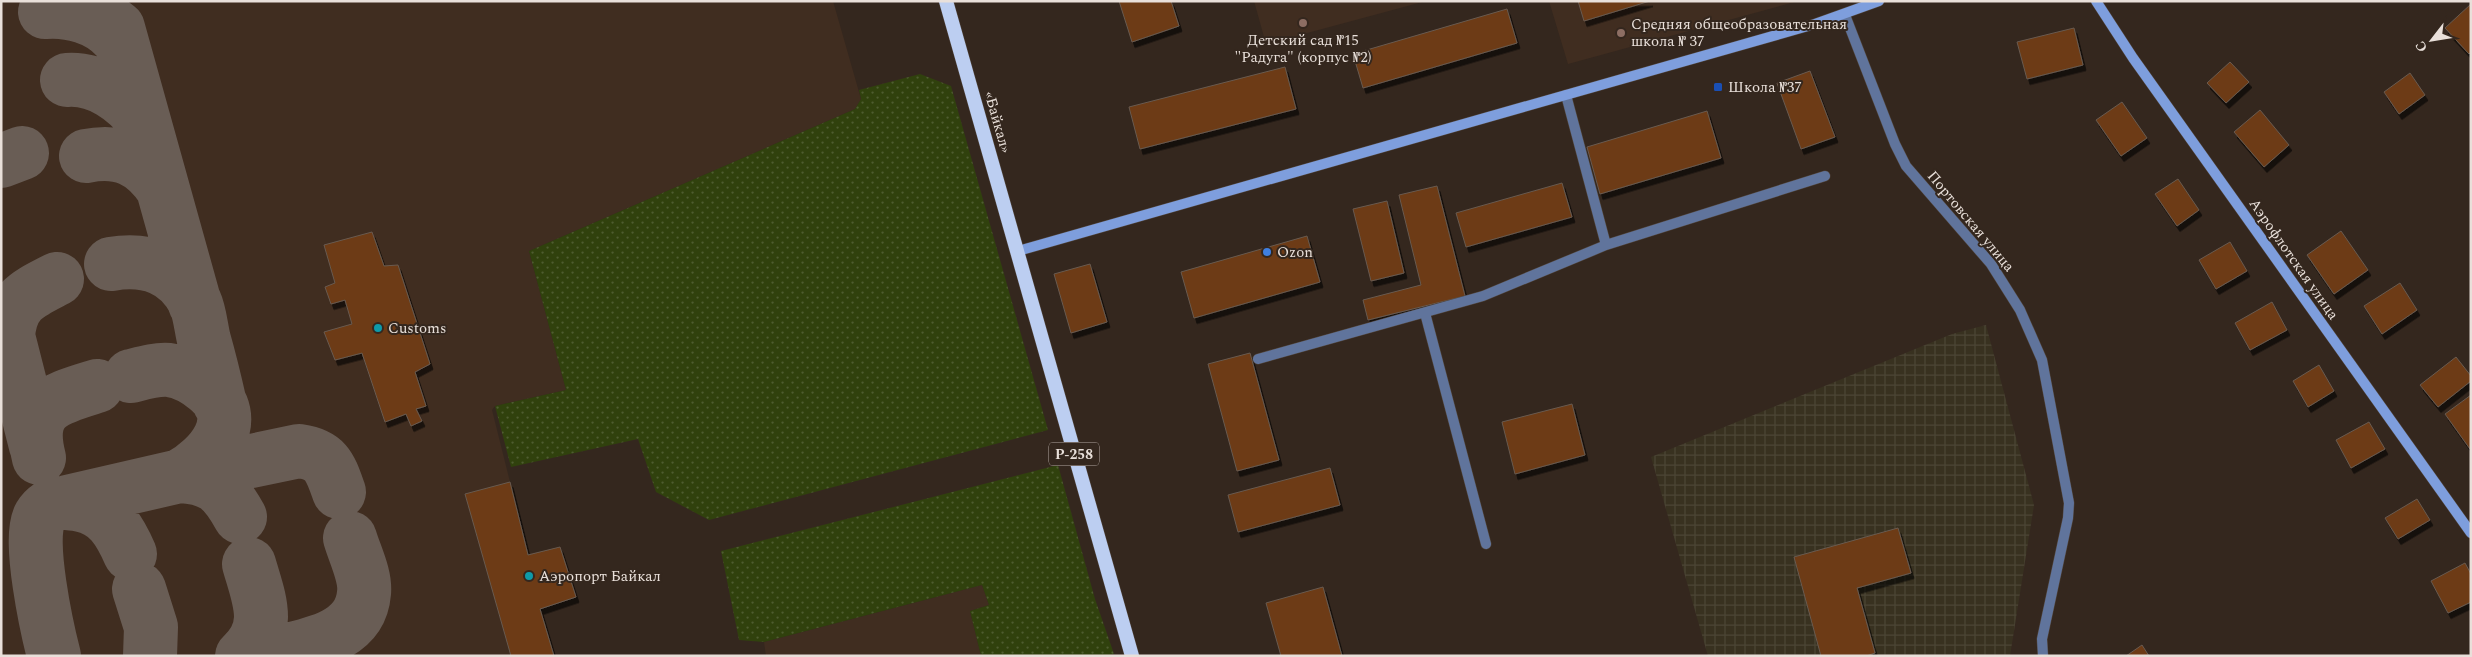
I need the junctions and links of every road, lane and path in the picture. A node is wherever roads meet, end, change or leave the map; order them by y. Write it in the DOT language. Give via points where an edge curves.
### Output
graph roads {
  1 [pos="946,1"];
  2 [pos="1879,1"];
  3 [pos="2096,1"];
  4 [pos="1845,15"];
  5 [pos="1566,95"];
  6 [pos="1825,176"];
  7 [pos="1606,245"];
  8 [pos="1018,251"];
  9 [pos="1425,312"];
  10 [pos="1258,359"];
  11 [pos="2471,533"];
  12 [pos="1486,544"];
  13 [pos="1132,656"];
  14 [pos="2043,656"];
  1 -- 8 [label="highway, «Байкал» / Р-258"];
  2 -- 4 [label="main road"];
  3 -- 11 [label="main road, Аэрофлотская улица" via="2144,74"];
  4 -- 5 [label="main road"];
  4 -- 14 [label="street, Портовская улица" via="1906,166 1991,264 2020,310 2042,360 2069,503 2042,639"];
  5 -- 7 [label="street"];
  5 -- 8 [label="main road"];
  6 -- 7 [label="street"];
  7 -- 9 [label="street" via="1483,296"];
  8 -- 13 [label="highway, Р-258"];
  9 -- 10 [label="street"];
  9 -- 12 [label="street"];
}
